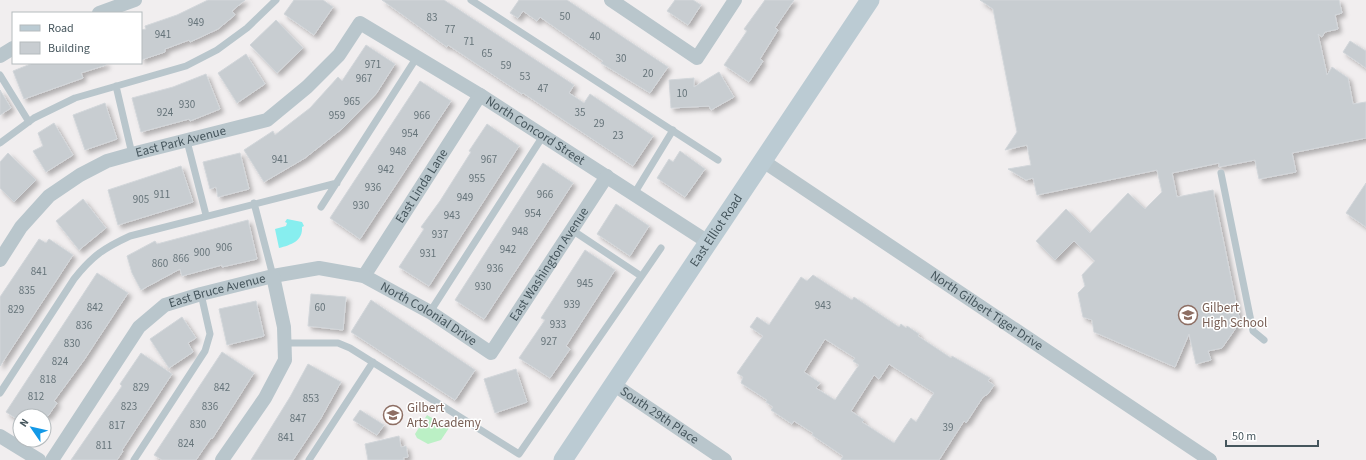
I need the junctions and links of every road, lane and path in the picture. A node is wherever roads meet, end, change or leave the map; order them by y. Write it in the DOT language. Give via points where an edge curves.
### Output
graph roads {
  1 [pos="136,0"];
  2 [pos="276,0"];
  3 [pos="471,0"];
  4 [pos="611,0"];
  5 [pos="735,0"];
  6 [pos="870,0"];
  7 [pos="103,12"];
  8 [pos="360,22"];
  9 [pos="12,49"];
  10 [pos="0,56"];
  11 [pos="417,57"];
  12 [pos="0,75"];
  13 [pos="116,86"];
  14 [pos="480,95"];
  15 [pos="29,122"];
  16 [pos="672,130"];
  17 [pos="544,136"];
  18 [pos="188,140"];
  19 [pos="0,143"];
  20 [pos="132,154"];
  21 [pos="718,160"];
  22 [pos="763,161"];
  23 [pos="1221,173"];
  24 [pos="607,176"];
  25 [pos="337,183"];
  26 [pos="634,194"];
  27 [pos="254,203"];
  28 [pos="321,207"];
  29 [pos="206,215"];
  30 [pos="572,230"];
  31 [pos="708,242"];
  32 [pos="661,248"];
  33 [pos="0,260"];
  34 [pos="273,276"];
  35 [pos="364,276"];
  36 [pos="641,276"];
  37 [pos="201,294"];
  38 [pos="430,312"];
  39 [pos="1264,340"];
  40 [pos="285,343"];
  41 [pos="491,353"];
  42 [pos="373,362"];
  43 [pos="613,384"];
  44 [pos="0,393"];
  45 [pos="0,436"];
  46 [pos="39,460"];
  47 [pos="52,460"];
  48 [pos="134,460"];
  49 [pos="222,460"];
  50 [pos="309,460"];
  51 [pos="563,460"];
  52 [pos="725,460"];
  53 [pos="1210,460"];
  1 -- 7 [label="street"];
  2 -- 13 [label="lane" via="247,28 217,50 186,66"];
  3 -- 16 [label="lane"];
  4 -- 5 [label="street" via="697,58"];
  6 -- 22 [label="main road, East Elliot Road"];
  8 -- 11 [label="street, North Concord Street"];
  8 -- 18 [label="street, East Park Avenue" via="339,55 307,87 267,120"];
  9 -- 10 [label="street"];
  11 -- 14 [label="street, North Concord Street"];
  11 -- 25 [label="lane"];
  12 -- 15 [label="lane"];
  13 -- 15 [label="lane" via="75,98"];
  13 -- 20 [label="lane"];
  14 -- 17 [label="street, North Concord Street"];
  14 -- 35 [label="street, East Linda Lane"];
  15 -- 19 [label="lane"];
  16 -- 21 [label="lane"];
  16 -- 26 [label="lane"];
  17 -- 24 [label="street, North Concord Street"];
  17 -- 38 [label="lane"];
  18 -- 20 [label="street, East Park Avenue"];
  18 -- 29 [label="lane"];
  20 -- 33 [label="street, East Park Avenue" via="107,161 49,196 21,227"];
  22 -- 31 [label="main road, East Elliot Road"];
  22 -- 53 [label="street, North Gilbert Tiger Drive"];
  23 -- 39 [label="lane" via="1253,331"];
  24 -- 26 [label="street, North Concord Street"];
  24 -- 30 [label="street, East Washington Avenue"];
  25 -- 27 [label="lane"];
  25 -- 28 [label="lane"];
  26 -- 31 [label="street, North Concord Street"];
  27 -- 29 [label="lane"];
  27 -- 34 [label="lane"];
  29 -- 44 [label="lane" via="130,236 105,248 86,263"];
  30 -- 36 [label="lane"];
  30 -- 41 [label="street, East Washington Avenue"];
  31 -- 43 [label="main road, East Elliot Road"];
  32 -- 36 [label="lane"];
  34 -- 35 [label="street, East Bruce Avenue" via="319,268"];
  34 -- 37 [label="street, East Bruce Avenue"];
  34 -- 40 [label="street"];
  35 -- 38 [label="street, North Colonial Drive"];
  36 -- 42 [label="lane" via="519,454"];
  37 -- 47 [label="street, East Bruce Avenue" via="165,305 139,327"];
  37 -- 48 [label="lane" via="210,334 205,351"];
  38 -- 41 [label="street, North Colonial Drive"];
  40 -- 42 [label="lane" via="338,343"];
  40 -- 49 [label="street" via="285,360 265,398"];
  42 -- 50 [label="lane"];
  43 -- 51 [label="main road, East Elliot Road"];
  43 -- 52 [label="street, South 29th Place"];
  45 -- 46 [label="street"];
}
